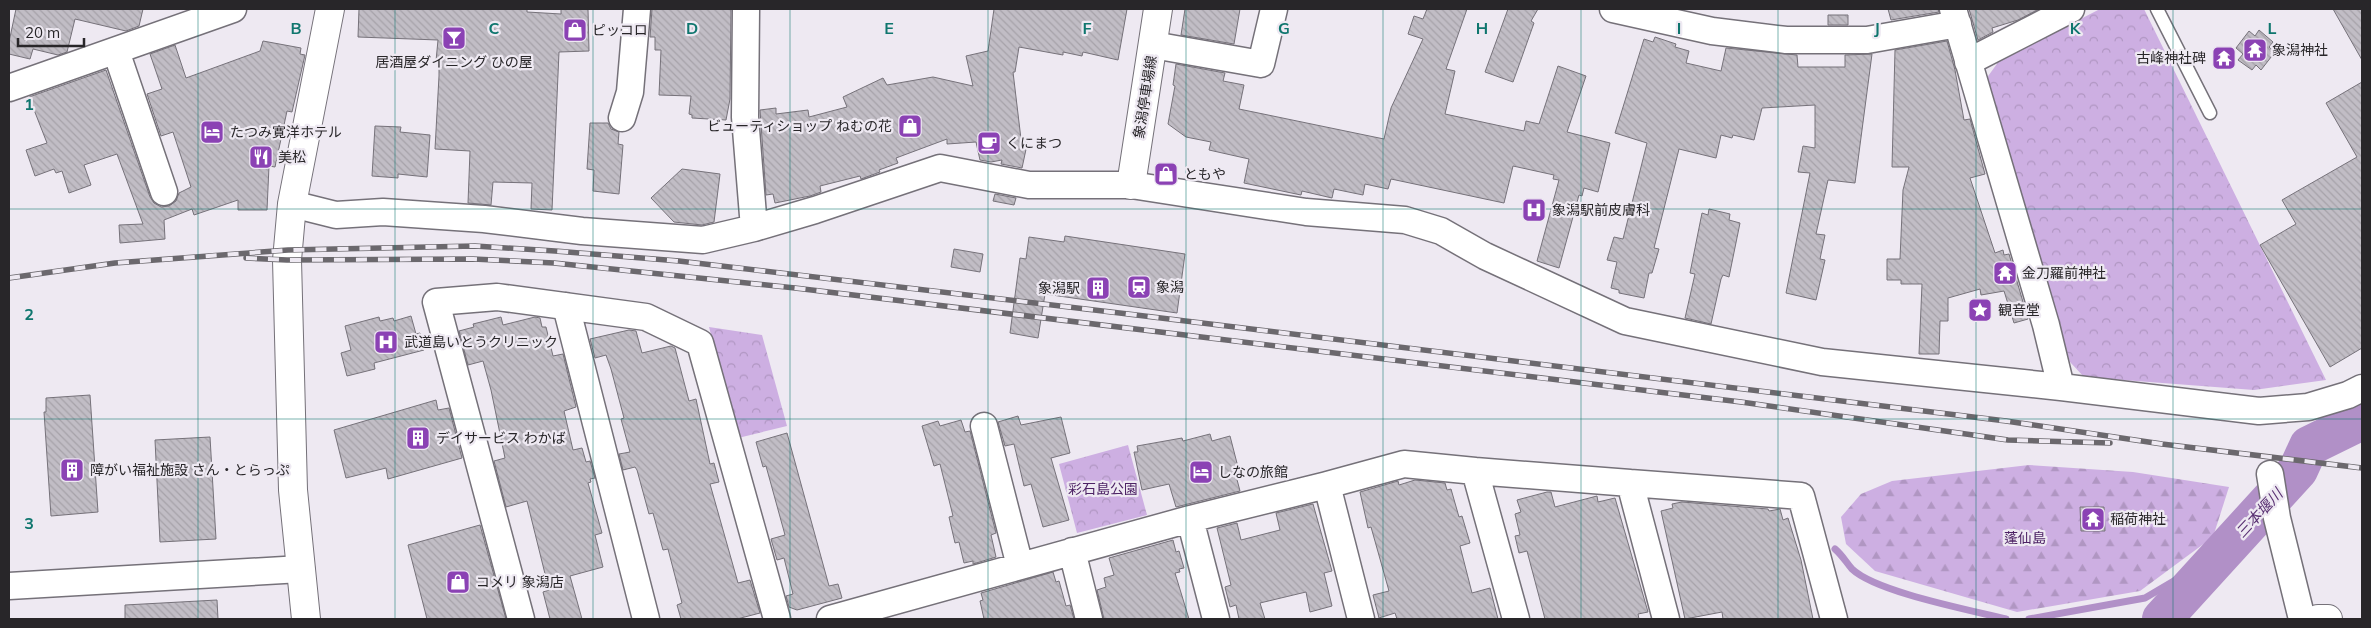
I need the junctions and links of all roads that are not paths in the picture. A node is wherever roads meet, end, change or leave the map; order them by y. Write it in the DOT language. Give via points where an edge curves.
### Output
graph roads {
  1 [pos="233,9"];
  2 [pos="330,9"];
  3 [pos="636,9"];
  4 [pos="746,9"];
  5 [pos="1158,9"];
  6 [pos="1274,9"];
  7 [pos="1613,9"];
  8 [pos="2071,9"];
  9 [pos="2156,9"];
  10 [pos="1956,17"];
  11 [pos="1153,45"];
  12 [pos="116,51"];
  13 [pos="1968,62"];
  14 [pos="9,88"];
  15 [pos="2210,112"];
  16 [pos="622,118"];
  17 [pos="1131,185"];
  18 [pos="164,192"];
  19 [pos="292,204"];
  20 [pos="754,228"];
  21 [pos="566,306"];
  22 [pos="2061,387"];
  23 [pos="2362,388"];
  24 [pos="984,426"];
  25 [pos="1475,471"];
  26 [pos="2270,474"];
  27 [pos="1630,483"];
  28 [pos="1326,485"];
  29 [pos="1190,518"];
  30 [pos="1072,551"];
  31 [pos="1020,566"];
  32 [pos="301,569"];
  33 [pos="9,586"];
  34 [pos="306,619"];
  35 [pos="521,619"];
  36 [pos="646,619"];
  37 [pos="776,619"];
  38 [pos="830,619"];
  39 [pos="1089,619"];
  40 [pos="1216,619"];
  41 [pos="1361,619"];
  42 [pos="1516,619"];
  43 [pos="1666,619"];
  44 [pos="1834,619"];
  45 [pos="2302,619"];
  46 [pos="2318,619"];
  47 [pos="2328,619"];
  1 -- 12 [label="street"];
  2 -- 19 [label="street"];
  3 -- 16 [label="street" via="630,92"];
  4 -- 20 [label="street" via="745,118"];
  5 -- 11 [label="street, 象潟停車場線"];
  6 -- 11 [label="street" via="1261,64"];
  7 -- 10 [label="street" via="1712,31 1786,40 1867,40"];
  8 -- 13 [label="street"];
  9 -- 15 [label="lane"];
  10 -- 13 [label="street"];
  11 -- 17 [label="street, 象潟停車場線"];
  12 -- 14 [label="street"];
  12 -- 18 [label="street"];
  13 -- 22 [label="street" via="2046,325"];
  17 -- 20 [label="street" via="1029,185 940,168"];
  17 -- 22 [label="street" via="1306,212 1405,220 1441,232 1625,321 1822,362"];
  19 -- 20 [label="street" via="336,215 383,212 703,240"];
  19 -- 32 [label="street" via="287,260 288,337 293,490"];
  21 -- 35 [label="street" via="497,297 436,302"];
  21 -- 36 [label="street"];
  21 -- 37 [label="street" via="646,317 700,343"];
  22 -- 23 [label="street" via="2259,411 2308,407 2348,396"];
  24 -- 31 [label="street"];
  25 -- 27 [label="street"];
  25 -- 28 [label="street" via="1404,464"];
  25 -- 42 [label="street"];
  26 -- 45 [label="street"];
  27 -- 43 [label="street"];
  27 -- 44 [label="street" via="1802,496"];
  28 -- 29 [label="street"];
  28 -- 41 [label="street"];
  29 -- 30 [label="street"];
  29 -- 40 [label="street"];
  30 -- 31 [label="street"];
  30 -- 39 [label="street"];
  31 -- 38 [label="street"];
  32 -- 33 [label="street"];
  32 -- 34 [label="street"];
  46 -- 47 [label="street"];
}
